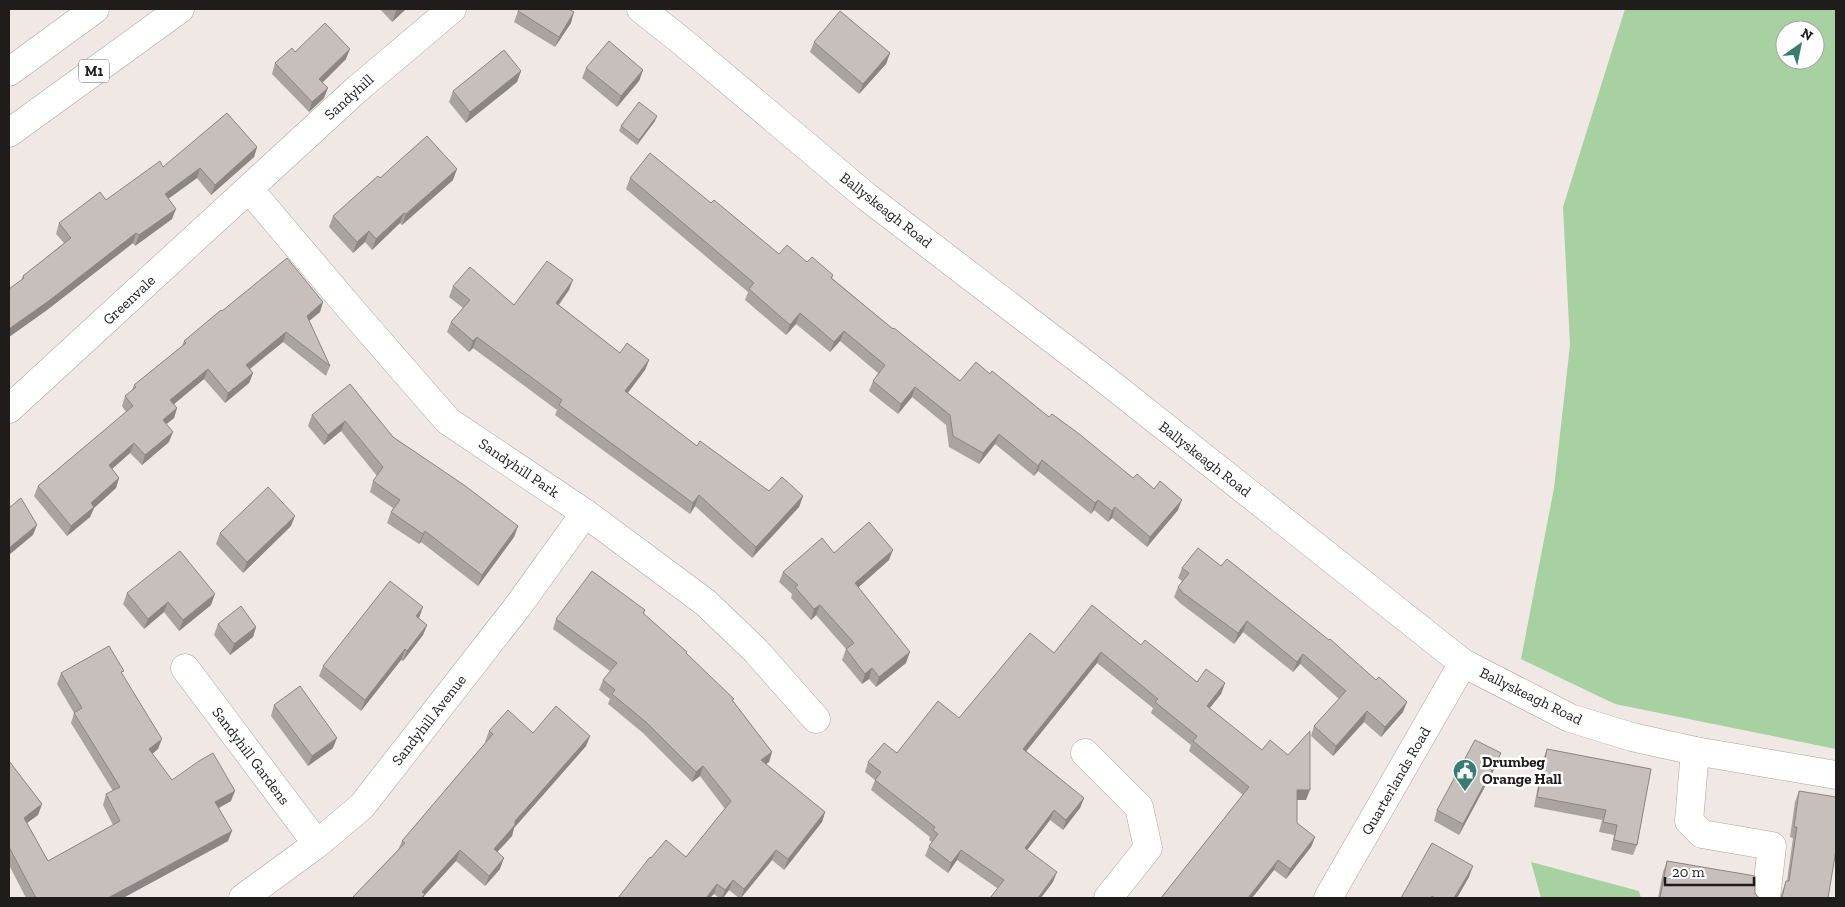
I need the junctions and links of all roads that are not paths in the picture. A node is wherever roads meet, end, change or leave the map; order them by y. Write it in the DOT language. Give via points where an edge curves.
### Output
graph roads {
  1 [pos="94,9"];
  2 [pos="180,9"];
  3 [pos="452,9"];
  4 [pos="641,9"];
  5 [pos="9,72"];
  6 [pos="9,133"];
  7 [pos="249,189"];
  8 [pos="9,410"];
  9 [pos="585,514"];
  10 [pos="1463,663"];
  11 [pos="185,668"];
  12 [pos="816,719"];
  13 [pos="1695,751"];
  14 [pos="1085,752"];
  15 [pos="1836,775"];
  16 [pos="316,844"];
  17 [pos="243,898"];
  18 [pos="1108,898"];
  19 [pos="1328,898"];
  20 [pos="1766,898"];
  1 -- 5 [label="main road"];
  2 -- 6 [label="main road, M1"];
  3 -- 7 [label="main road, Sandyhill" via="356,90"];
  4 -- 10 [label="main road, Ballyskeagh Road" via="868,197 1102,377"];
  7 -- 8 [label="main road, Greenvale"];
  7 -- 9 [label="main road, Sandyhill Park" via="448,421"];
  9 -- 12 [label="main road, Sandyhill Park" via="706,602"];
  9 -- 16 [label="main road, Sandyhill Avenue" via="518,606 362,806"];
  10 -- 13 [label="main road, Ballyskeagh Road" via="1570,718 1632,737"];
  10 -- 19 [label="main road, Quarterlands Road"];
  11 -- 16 [label="main road, Sandyhill Gardens"];
  13 -- 15 [label="main road, Ballyskeagh Road"];
  13 -- 20 [label="main road" via="1689,821 1702,834 1772,846"];
  14 -- 18 [label="main road" via="1139,807 1148,848"];
  16 -- 17 [label="main road, Sandyhill Avenue"];
}
